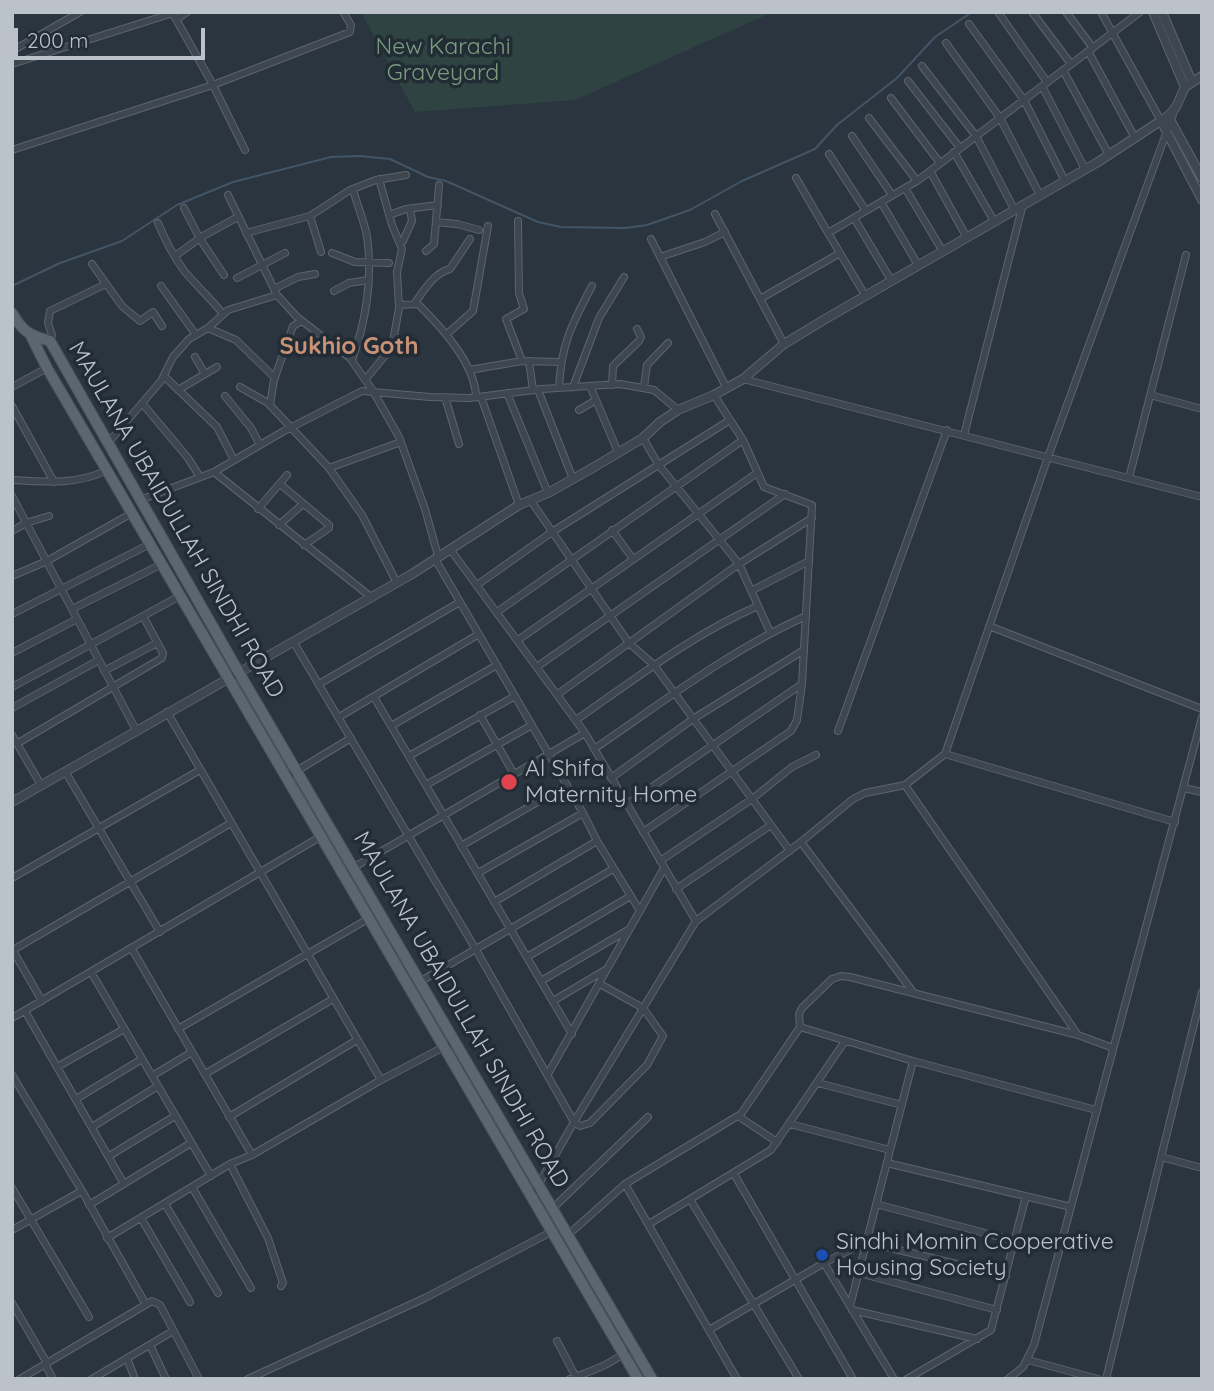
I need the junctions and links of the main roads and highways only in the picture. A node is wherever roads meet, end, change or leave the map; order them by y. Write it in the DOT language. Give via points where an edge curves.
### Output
graph roads {
  1 [pos="15,320"];
  2 [pos="31,336"];
  3 [pos="638,1379"];
  4 [pos="652,1379"];
  1 -- 2 [label="main road"];
  2 -- 3 [label="main road, MAULANA UBAIDULLAH SINDHI ROAD"];
  2 -- 4 [label="main road, MAULANA UBAIDULLAH SINDHI ROAD" via="50,341"];
}
